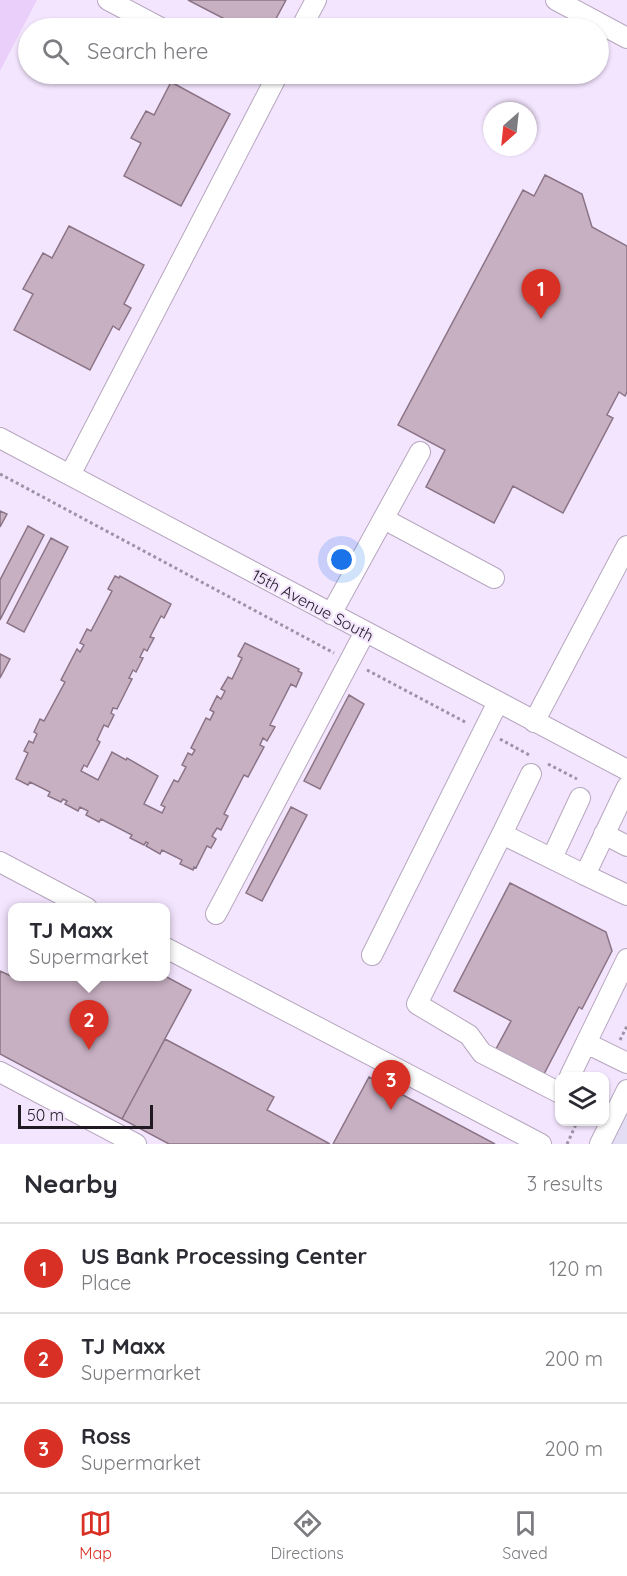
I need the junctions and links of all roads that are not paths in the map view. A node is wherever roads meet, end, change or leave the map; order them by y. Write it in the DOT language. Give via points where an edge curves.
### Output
graph roads {
  1 [pos="108,0"];
  2 [pos="316,0"];
  3 [pos="556,0"];
  4 [pos="142,18"];
  5 [pos="306,18"];
  6 [pos="590,18"];
  7 [pos="609,28"];
  8 [pos="627,38"];
  9 [pos="273,84"];
  10 [pos="0,438"];
  11 [pos="420,452"];
  12 [pos="70,475"];
  13 [pos="384,519"];
  14 [pos="627,546"];
  15 [pos="494,578"];
  16 [pos="332,614"];
  17 [pos="365,632"];
  18 [pos="498,702"];
  19 [pos="534,722"];
  20 [pos="538,765"];
  21 [pos="627,770"];
  22 [pos="627,788"];
  23 [pos="579,789"];
  24 [pos="621,814"];
  25 [pos="502,834"];
  26 [pos="604,834"];
  27 [pos="627,846"];
  28 [pos="552,858"];
  29 [pos="0,862"];
  30 [pos="585,874"];
  31 [pos="627,895"];
  32 [pos="78,903"];
  33 [pos="216,914"];
  34 [pos="170,951"];
  35 [pos="372,955"];
  36 [pos="627,959"];
  37 [pos="586,1043"];
  38 [pos="627,1063"];
  39 [pos="0,1072"];
  40 [pos="572,1072"];
  41 [pos="555,1090"];
  42 [pos="627,1090"];
  43 [pos="609,1117"];
  44 [pos="606,1126"];
  45 [pos="136,1144"];
  46 [pos="541,1144"];
  47 [pos="600,1144"];
  1 -- 4 [label="street"];
  2 -- 5 [label="street"];
  3 -- 6 [label="street"];
  7 -- 8 [label="street"];
  9 -- 12 [label="street"];
  10 -- 12 [label="street, 15th Avenue South"];
  11 -- 13 [label="street"];
  12 -- 16 [label="street, 15th Avenue South"];
  13 -- 15 [label="street"];
  13 -- 16 [label="street"];
  14 -- 19 [label="street"];
  16 -- 17 [label="street, 15th Avenue South"];
  17 -- 18 [label="street, 15th Avenue South"];
  17 -- 33 [label="street"];
  18 -- 19 [label="street, 15th Avenue South"];
  18 -- 35 [label="street"];
  19 -- 21 [label="street, 15th Avenue South"];
  20 -- 25 [label="street"];
  22 -- 24 [label="street"];
  23 -- 28 [label="street"];
  24 -- 26 [label="street"];
  25 -- 28 [label="street"];
  25 -- 41 [label="street" via="417,1004 469,1035 482,1053"];
  26 -- 27 [label="street"];
  26 -- 30 [label="street"];
  28 -- 30 [label="street"];
  29 -- 32 [label="street"];
  30 -- 31 [label="street"];
  34 -- 46 [label="street"];
  36 -- 37 [label="street"];
  37 -- 38 [label="street"];
  37 -- 40 [label="street"];
  39 -- 45 [label="street"];
  42 -- 43 [label="street"];
  44 -- 47 [label="street"];
}
